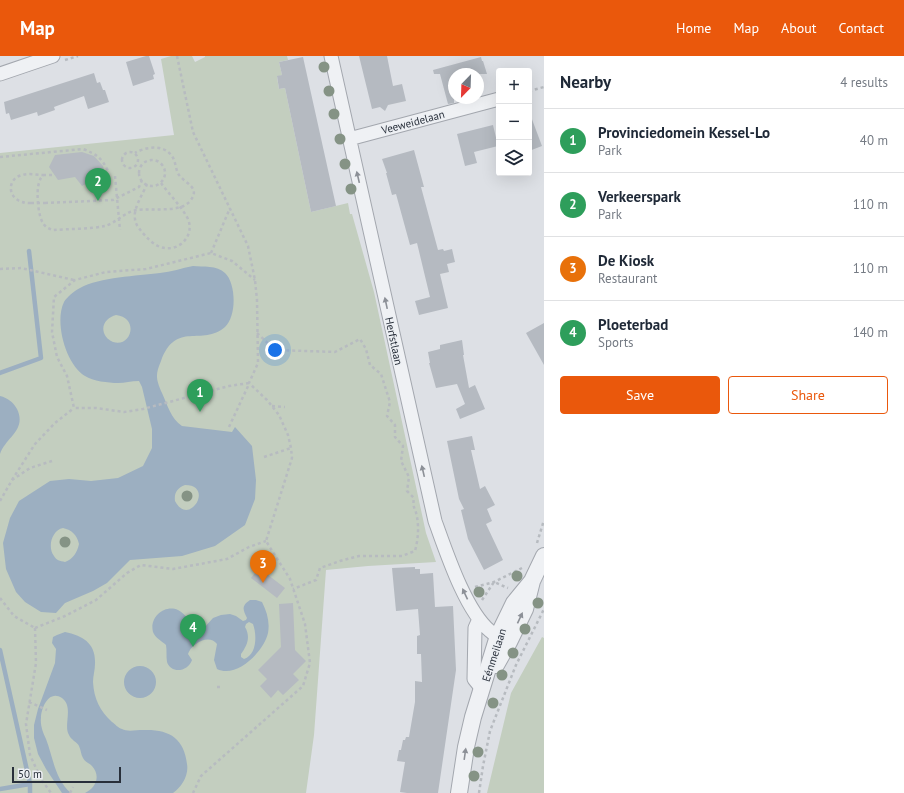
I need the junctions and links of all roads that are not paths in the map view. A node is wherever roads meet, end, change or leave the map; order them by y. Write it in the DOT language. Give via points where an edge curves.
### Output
graph roads {
  1 [pos="53,56"];
  2 [pos="331,56"];
  3 [pos="0,74"];
  4 [pos="496,100"];
  5 [pos="349,139"];
  6 [pos="542,552"];
  7 [pos="532,581"];
  8 [pos="476,614"];
  9 [pos="503,639"];
  10 [pos="482,689"];
  11 [pos="460,793"];
  1 -- 3 [label="street"];
  2 -- 5 [label="street, Herfstlaan"];
  4 -- 5 [label="street, Veeweidelaan"];
  8 -- 5 [label="street, Herfstlaan, one-way" via="444,546 433,514"];
  6 -- 7 [label="street, Eénmeilaan"];
  9 -- 7 [label="street, Eénmeilaan, one-way" via="525,609"];
  7 -- 9 [label="street, Eénmeilaan" via="514,603"];
  8 -- 9 [label="street, Herfstlaan" via="490,631"];
  8 -- 10 [label="street" via="474,679"];
  9 -- 10 [label="street, Eénmeilaan"];
  11 -- 10 [label="street, Eénmeilaan, one-way" via="471,726"];
}
